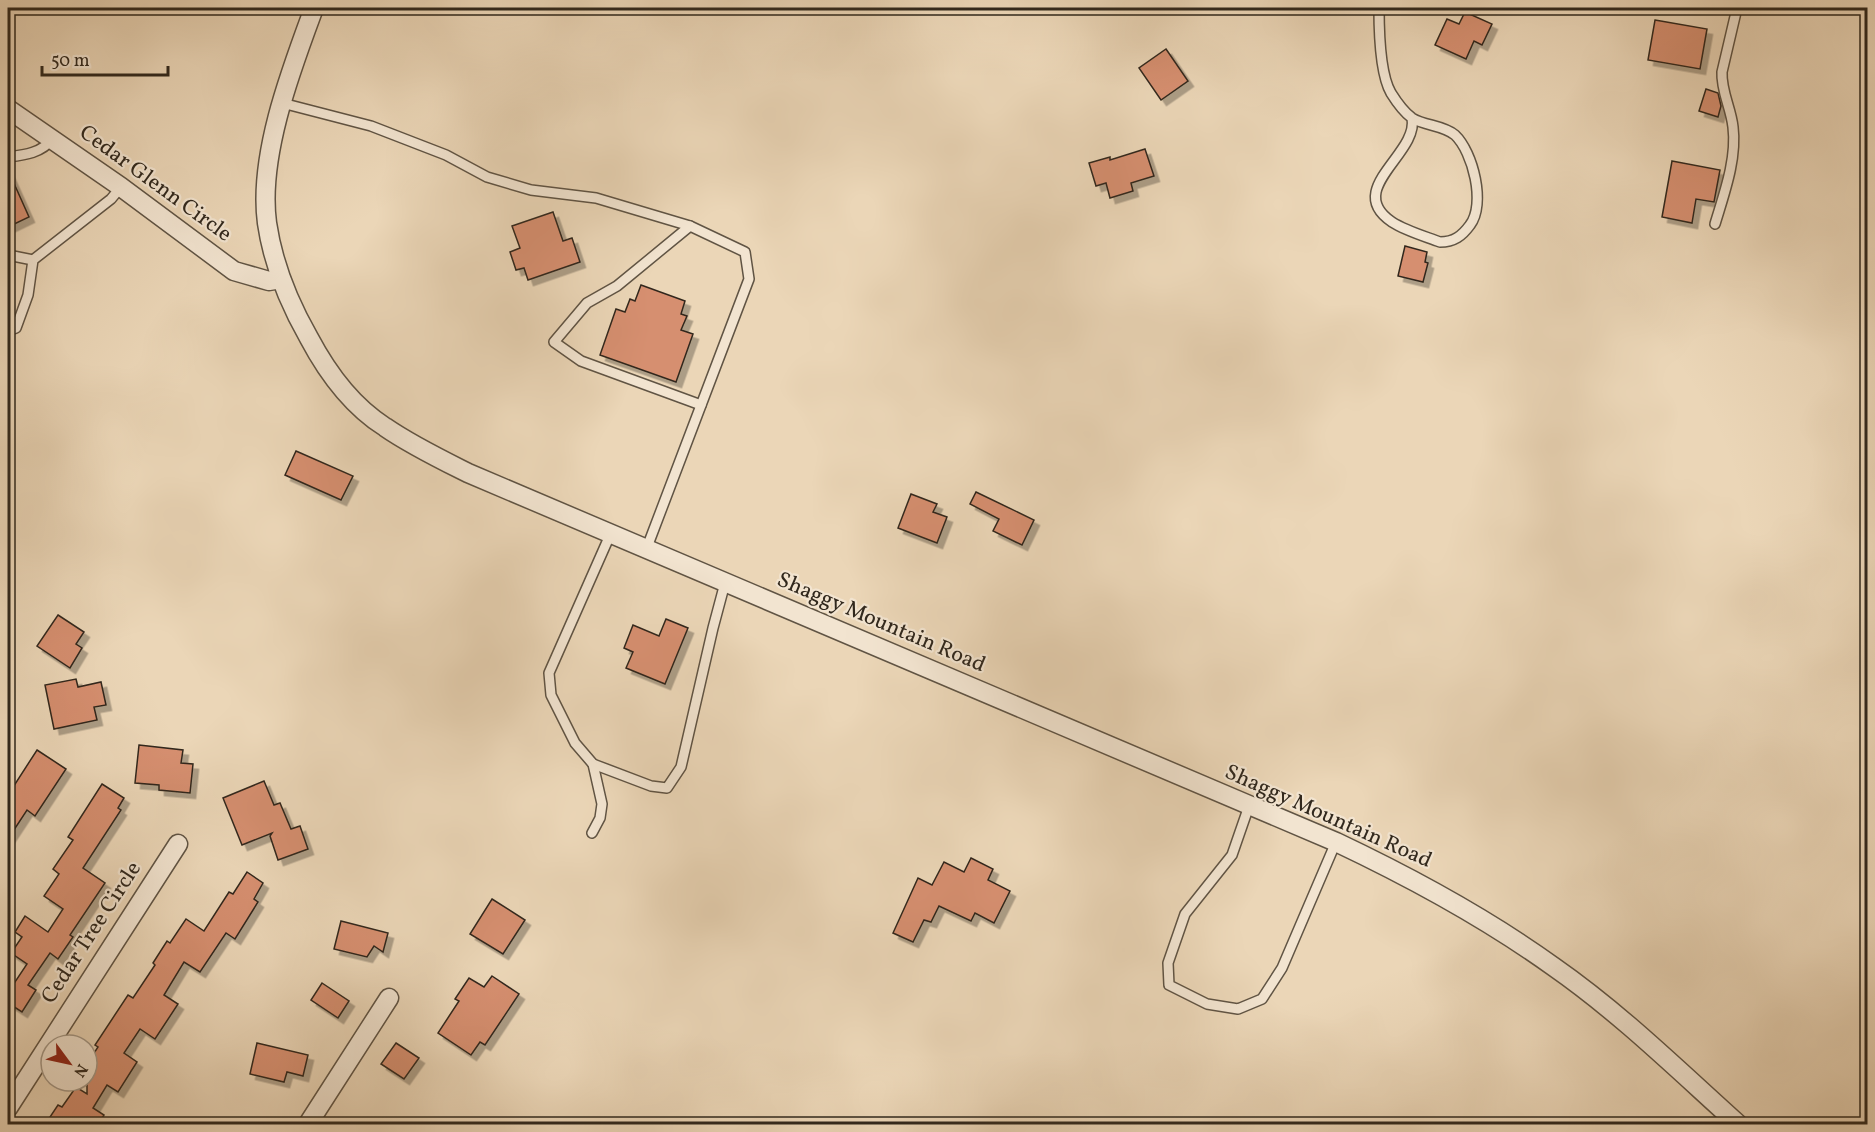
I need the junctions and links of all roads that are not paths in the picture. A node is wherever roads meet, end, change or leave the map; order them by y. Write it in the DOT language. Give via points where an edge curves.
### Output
graph roads {
  1 [pos="314,8"];
  2 [pos="1379,8"];
  3 [pos="1737,8"];
  4 [pos="282,103"];
  5 [pos="8,109"];
  6 [pos="1412,118"];
  7 [pos="52,139"];
  8 [pos="8,157"];
  9 [pos="121,187"];
  10 [pos="1715,224"];
  11 [pos="690,226"];
  12 [pos="8,255"];
  13 [pos="33,260"];
  14 [pos="281,279"];
  15 [pos="8,331"];
  16 [pos="701,405"];
  17 [pos="610,535"];
  18 [pos="646,550"];
  19 [pos="726,583"];
  20 [pos="593,764"];
  21 [pos="1248,806"];
  22 [pos="592,833"];
  23 [pos="1336,842"];
  24 [pos="178,844"];
  25 [pos="389,998"];
  26 [pos="8,1108"];
  27 [pos="308,1125"];
  28 [pos="1738,1125"];
  1 -- 4 [label="street, Shaggy Mountain Road"];
  2 -- 6 [label="lane" via="1387,83"];
  3 -- 10 [label="lane" via="1721,82 1734,142"];
  4 -- 11 [label="lane" via="371,126 446,155 498,181 531,190 596,198"];
  4 -- 14 [label="street, Shaggy Mountain Road" via="273,138 267,194 267,222"];
  5 -- 7 [label="street, Cedar Glenn Circle"];
  6 -- 6 [label="lane" via="1410,136 1378,183 1377,203 1391,222 1448,242 1459,237 1473,220 1478,208 1477,186 1455,135"];
  7 -- 8 [label="lane" via="29,154"];
  7 -- 9 [label="street, Cedar Glenn Circle"];
  9 -- 13 [label="lane"];
  9 -- 14 [label="street, Cedar Glenn Circle" via="234,270 269,281"];
  11 -- 16 [label="lane" via="745,252 749,279"];
  11 -- 16 [label="lane" via="617,286 586,303 554,342 581,361"];
  12 -- 13 [label="lane"];
  13 -- 15 [label="lane" via="28,294 16,328"];
  14 -- 17 [label="street, Shaggy Mountain Road" via="320,359 350,399 383,427 468,473"];
  16 -- 18 [label="lane"];
  17 -- 18 [label="street, Shaggy Mountain Road"];
  17 -- 20 [label="lane" via="549,673 551,695 575,743"];
  18 -- 19 [label="street, Shaggy Mountain Road"];
  19 -- 20 [label="lane" via="681,767 668,788 651,786"];
  19 -- 21 [label="street, Shaggy Mountain Road"];
  20 -- 22 [label="lane" via="602,804"];
  21 -- 23 [label="street, Shaggy Mountain Road"];
  21 -- 23 [label="lane" via="1233,855 1185,914 1168,963 1169,985 1207,1004 1238,1009 1262,999 1282,968"];
  23 -- 28 [label="street, Shaggy Mountain Road" via="1473,914 1556,968 1622,1019"];
  24 -- 26 [label="street, Cedar Tree Circle"];
  25 -- 27 [label="street"];
}
